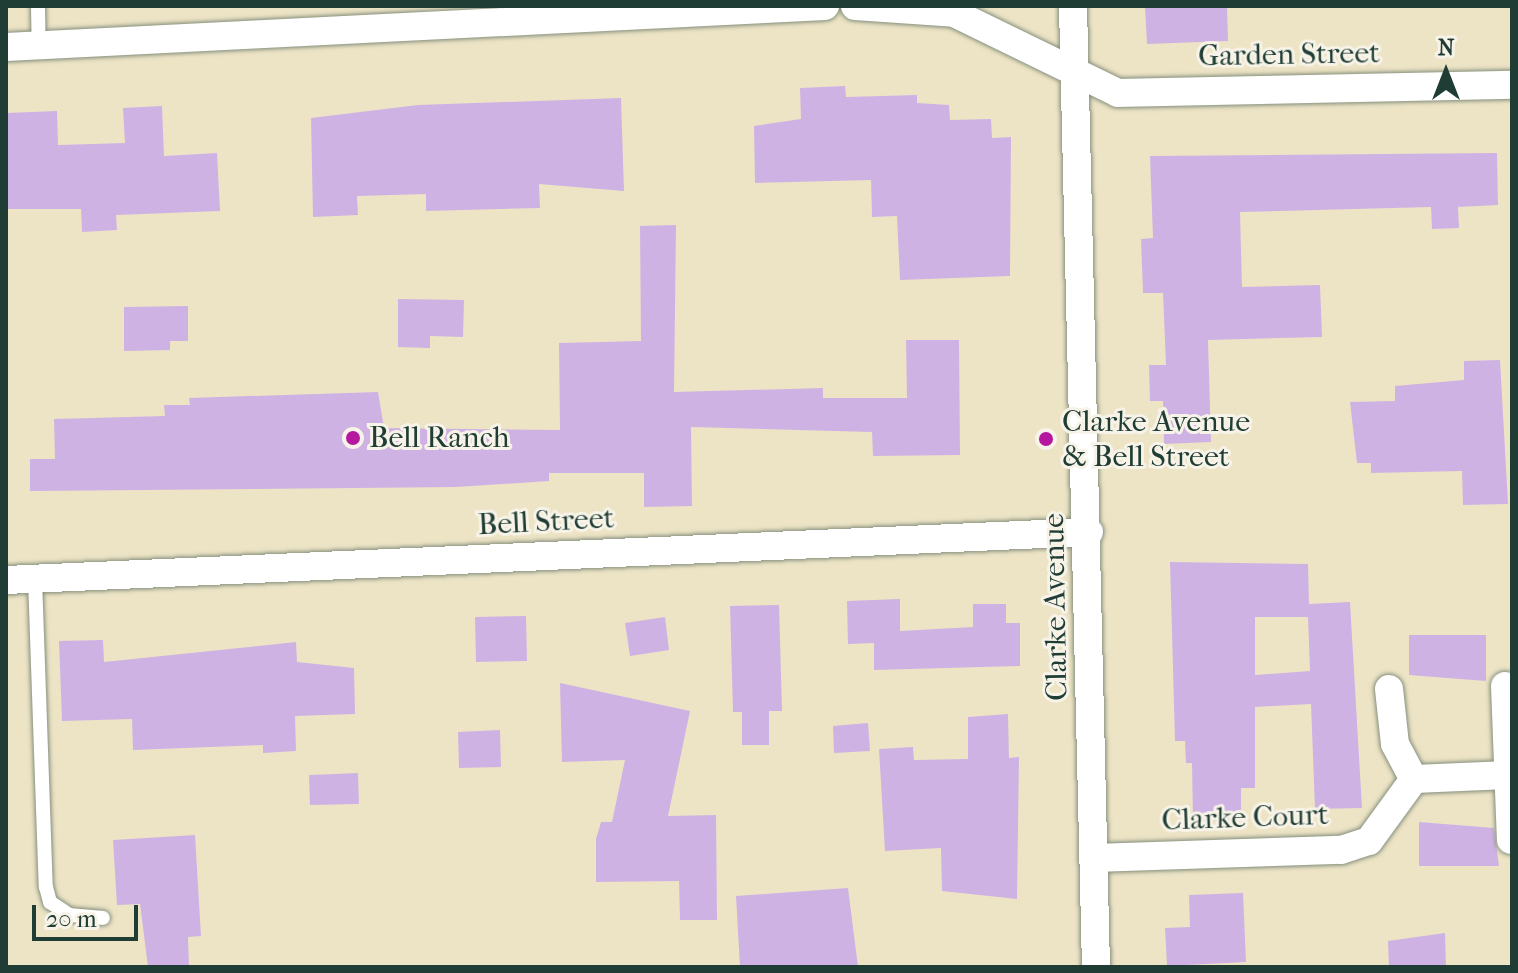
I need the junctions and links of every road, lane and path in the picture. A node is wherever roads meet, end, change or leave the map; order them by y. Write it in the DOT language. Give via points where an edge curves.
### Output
graph roads {
  1 [pos="38,6"];
  2 [pos="825,6"];
  3 [pos="855,6"];
  4 [pos="1073,6"];
  5 [pos="39,45"];
  6 [pos="6,47"];
  7 [pos="1074,70"];
  8 [pos="1512,85"];
  9 [pos="1089,532"];
  10 [pos="35,579"];
  11 [pos="6,580"];
  12 [pos="1505,686"];
  13 [pos="1389,689"];
  14 [pos="1508,775"];
  15 [pos="1414,779"];
  16 [pos="1511,840"];
  17 [pos="1094,858"];
  18 [pos="103,918"];
  19 [pos="1096,967"];
  1 -- 5 [label="lane"];
  2 -- 5 [label="street"];
  3 -- 7 [label="street, Garden Street" via="954,13"];
  4 -- 7 [label="street, Clarke Avenue"];
  5 -- 6 [label="street"];
  7 -- 8 [label="street, Garden Street" via="1118,93"];
  7 -- 9 [label="street, Clarke Avenue"];
  9 -- 10 [label="street, Bell Street"];
  9 -- 17 [label="street, Clarke Avenue"];
  10 -- 11 [label="street, Bell Street"];
  10 -- 18 [label="lane" via="46,887 50,902 69,915"];
  12 -- 14 [label="street"];
  13 -- 15 [label="street" via="1395,744"];
  14 -- 15 [label="street"];
  14 -- 16 [label="street"];
  15 -- 17 [label="street, Clarke Court" via="1369,841 1341,850"];
  17 -- 19 [label="street, Clarke Avenue"];
}
